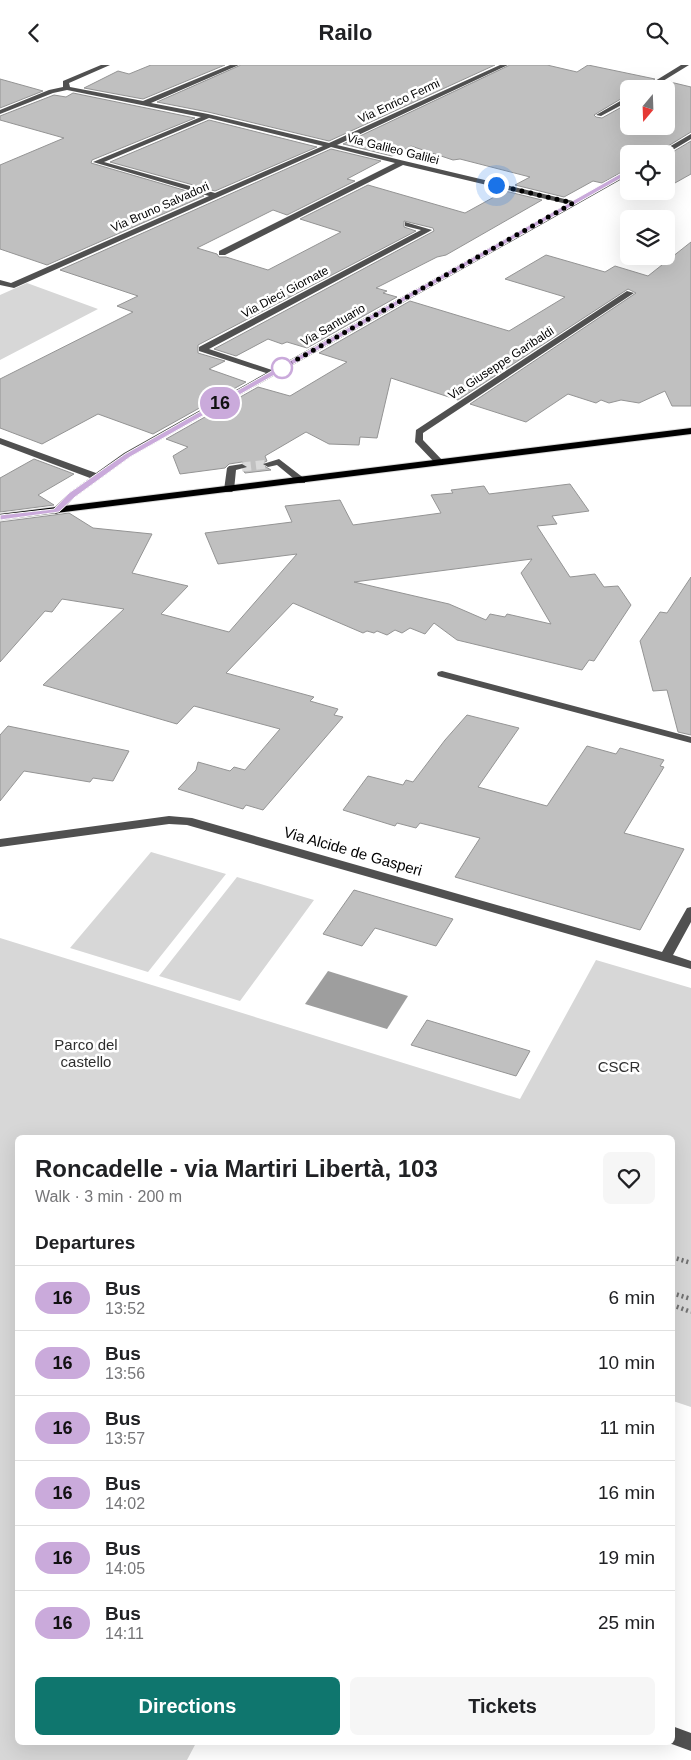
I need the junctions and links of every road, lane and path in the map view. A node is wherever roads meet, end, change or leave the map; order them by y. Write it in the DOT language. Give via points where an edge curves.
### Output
graph roads {
  1 [pos="107,65"];
  2 [pos="236,65"];
  3 [pos="505,65"];
  4 [pos="686,65"];
  5 [pos="660,80"];
  6 [pos="67,88"];
  7 [pos="620,103"];
  8 [pos="143,104"];
  9 [pos="0,112"];
  10 [pos="599,115"];
  11 [pos="208,116"];
  12 [pos="691,136"];
  13 [pos="330,145"];
  14 [pos="675,145"];
  15 [pos="400,163"];
  16 [pos="620,176"];
  17 [pos="214,195"];
  18 [pos="573,203"];
  19 [pos="408,224"];
  20 [pos="222,253"];
  21 [pos="0,282"];
  22 [pos="630,293"];
  23 [pos="272,373"];
  24 [pos="691,431"];
  25 [pos="0,441"];
  26 [pos="440,463"];
  27 [pos="268,464"];
  28 [pos="242,467"];
  29 [pos="97,477"];
  30 [pos="302,481"];
  31 [pos="230,490"];
  32 [pos="56,511"];
  33 [pos="0,517"];
  34 [pos="442,674"];
  35 [pos="691,740"];
  36 [pos="0,843"];
  37 [pos="691,911"];
  38 [pos="665,958"];
  39 [pos="691,965"];
  40 [pos="675,1258"];
  41 [pos="691,1263"];
  42 [pos="675,1294"];
  43 [pos="691,1299"];
  44 [pos="675,1306"];
  45 [pos="691,1312"];
  46 [pos="675,1736"];
  47 [pos="691,1742"];
  1 -- 6 [label="street" via="65,82"];
  2 -- 8 [label="street"];
  3 -- 13 [label="street, Via Enrico Fermi"];
  4 -- 5 [label="street"];
  6 -- 8 [label="street, Via Galileo Galilei"];
  6 -- 9 [label="street" via="51,91"];
  7 -- 10 [label="street"];
  8 -- 11 [label="street, Via Galileo Galilei"];
  11 -- 13 [label="street, Via Galileo Galilei"];
  11 -- 17 [label="street" via="97,162"];
  12 -- 14 [label="street"];
  13 -- 15 [label="street, Via Galileo Galilei"];
  13 -- 17 [label="street, Via Bruno Salvadori"];
  15 -- 18 [label="street, Via Galileo Galilei"];
  15 -- 20 [label="street"];
  16 -- 18 [label="street, Via Santuario"];
  17 -- 21 [label="street, Via Bruno Salvadori" via="11,286"];
  18 -- 23 [label="street, Via Santuario"];
  19 -- 23 [label="street, Via Dieci Giornate" via="428,230 202,349"];
  22 -- 26 [label="street, Via Giuseppe Garibaldi" via="419,431 418,440"];
  23 -- 29 [label="street, Via Santuario" via="127,455"];
  24 -- 26 [label="main road"];
  25 -- 29 [label="street"];
  26 -- 30 [label="main road"];
  27 -- 30 [label="street" via="279,462"];
  28 -- 31 [label="street" via="232,468"];
  29 -- 32 [label="street, Via Santuario"];
  30 -- 31 [label="main road"];
  31 -- 32 [label="main road"];
  32 -- 33 [label="main road"];
  34 -- 35 [label="street"];
  36 -- 38 [label="street, Via Alcide de Gasperi" via="169,820 188,821"];
  37 -- 38 [label="street"];
  38 -- 39 [label="street, Via Alcide de Gasperi"];
  40 -- 41 [label="path"];
  42 -- 43 [label="path"];
  44 -- 45 [label="path"];
  46 -- 47 [label="street"];
}
